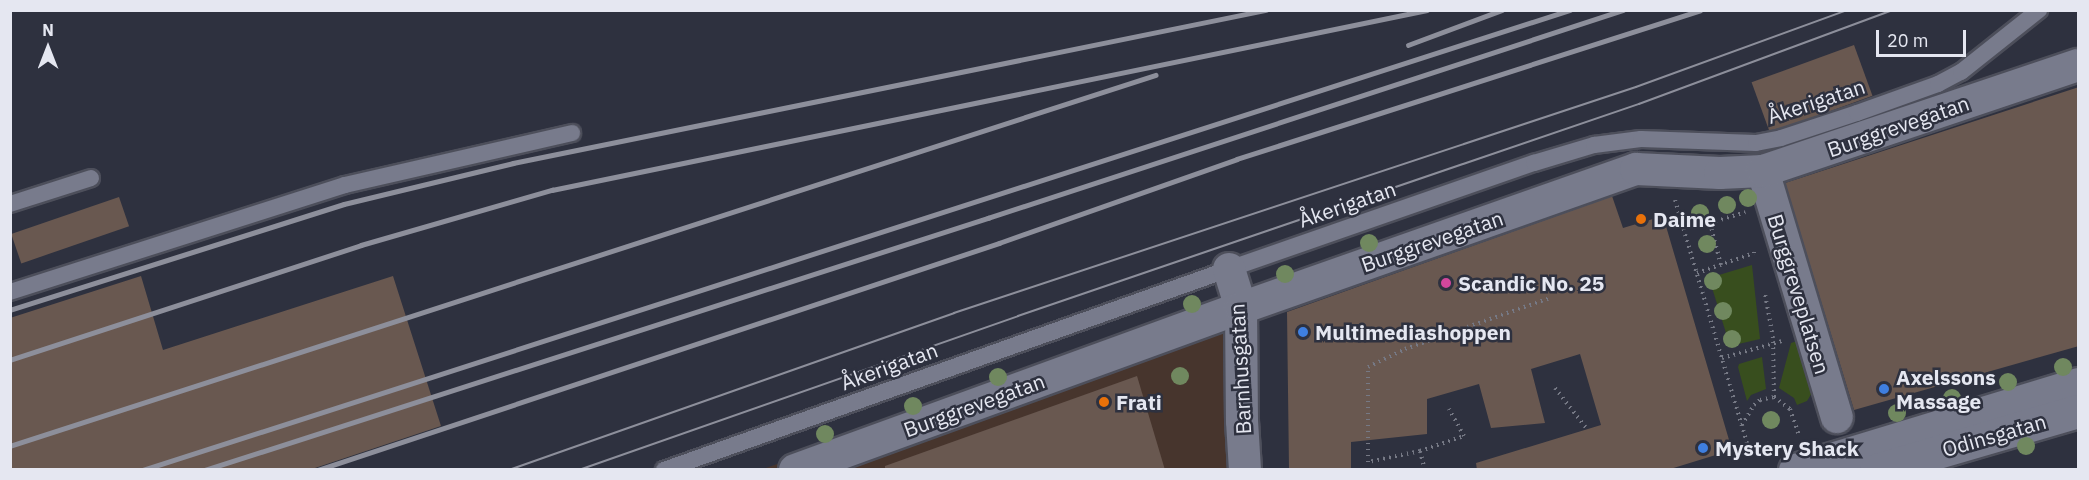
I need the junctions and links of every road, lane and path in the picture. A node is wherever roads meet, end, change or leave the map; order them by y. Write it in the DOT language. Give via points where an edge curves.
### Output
graph roads {
  1 [pos="2039,10"];
  2 [pos="2070,68"];
  3 [pos="572,133"];
  4 [pos="1665,170"];
  5 [pos="1763,171"];
  6 [pos="91,178"];
  7 [pos="10,204"];
  8 [pos="1765,231"];
  9 [pos="1754,254"];
  10 [pos="1759,261"];
  11 [pos="1721,264"];
  12 [pos="1229,269"];
  13 [pos="1698,273"];
  14 [pos="1763,283"];
  15 [pos="10,292"];
  16 [pos="1550,298"];
  17 [pos="1241,308"];
  18 [pos="1810,332"];
  19 [pos="1773,344"];
  20 [pos="1722,358"];
  21 [pos="2079,384"];
  22 [pos="1555,388"];
  23 [pos="1774,397"];
  24 [pos="1449,409"];
  25 [pos="2079,411"];
  26 [pos="1837,417"];
  27 [pos="1742,425"];
  28 [pos="1587,429"];
  29 [pos="1799,435"];
  30 [pos="1749,450"];
  31 [pos="1420,451"];
  32 [pos="1917,463"];
  33 [pos="664,470"];
  34 [pos="795,470"];
  35 [pos="1245,470"];
  36 [pos="1425,470"];
  37 [pos="1795,470"];
  38 [pos="1876,470"];
  1 -- 12 [label="lane, Åkerigatan" via="1978,61 1938,84 1781,138 1744,144 1641,139 1594,145"];
  2 -- 5 [label="street, Burggrevegatan"];
  3 -- 15 [label="lane" via="345,184"];
  4 -- 5 [label="street, Burggrevegatan"];
  4 -- 13 [label="path"];
  4 -- 17 [label="street, Burggrevegatan" via="1636,169"];
  5 -- 8 [label="street, Burggreveplatsen"];
  6 -- 7 [label="lane"];
  8 -- 9 [label="path"];
  8 -- 11 [label="path" via="1746,212 1710,223"];
  8 -- 18 [label="street, Burggreveplatsen"];
  9 -- 10 [label="path"];
  9 -- 11 [label="path"];
  11 -- 13 [label="path"];
  12 -- 17 [label="street, Barnhusgatan"];
  12 -- 33 [label="lane, Åkerigatan"];
  13 -- 20 [label="path"];
  14 -- 19 [label="path"];
  16 -- 31 [label="path" via="1405,349 1368,367 1368,462"];
  17 -- 34 [label="street, Burggrevegatan"];
  17 -- 35 [label="street, Barnhusgatan"];
  18 -- 19 [label="path"];
  18 -- 26 [label="street, Burggreveplatsen"];
  19 -- 20 [label="path"];
  19 -- 23 [label="path"];
  20 -- 27 [label="path"];
  21 -- 37 [label="main road, Odinsgatan"];
  22 -- 28 [label="path"];
  23 -- 27 [label="path" via="1754,405"];
  23 -- 29 [label="path" via="1790,409"];
  24 -- 31 [label="path" via="1464,436"];
  25 -- 32 [label="main road, Odinsgatan"];
  27 -- 30 [label="path"];
  31 -- 36 [label="path"];
  32 -- 38 [label="main road, Odinsgatan"];
}
